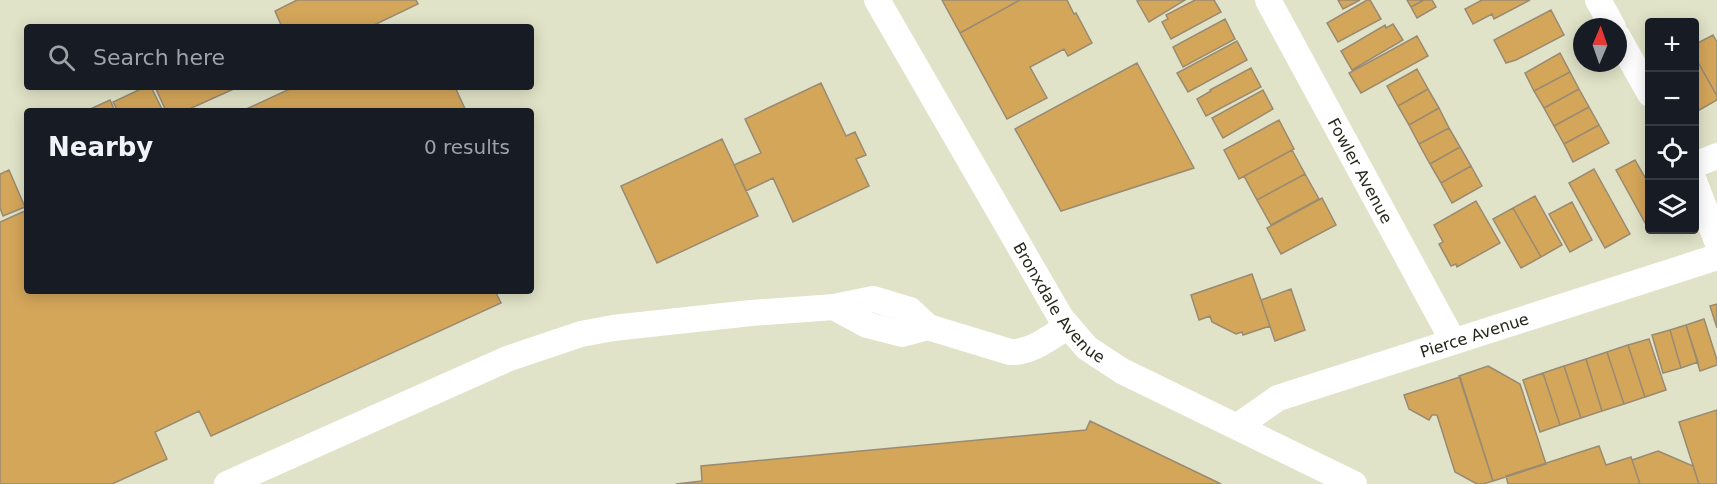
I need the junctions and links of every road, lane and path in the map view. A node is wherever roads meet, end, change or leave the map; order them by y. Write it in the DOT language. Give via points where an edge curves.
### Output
graph roads {
  1 [pos="877,0"];
  2 [pos="1268,0"];
  3 [pos="1598,0"];
  4 [pos="1608,18"];
  5 [pos="1627,53"];
  6 [pos="1645,85"];
  7 [pos="1717,156"];
  8 [pos="1699,163"];
  9 [pos="1699,192"];
  10 [pos="1717,241"];
  11 [pos="1717,257"];
  12 [pos="1068,326"];
  13 [pos="1453,340"];
  14 [pos="1238,426"];
  15 [pos="227,484"];
  16 [pos="1354,484"];
  1 -- 12 [label="street, Bronxdale Avenue"];
  2 -- 13 [label="street, Fowler Avenue"];
  3 -- 4 [label="street"];
  5 -- 6 [label="street"];
  7 -- 8 [label="street"];
  9 -- 10 [label="street"];
  11 -- 13 [label="street, Pierce Avenue"];
  12 -- 14 [label="street, Bronxdale Avenue" via="1087,348 1113,366"];
  12 -- 15 [label="street" via="1030,350 1010,352 928,327 910,310 873,299 834,307 668,321 581,334 507,359"];
  13 -- 14 [label="street, Pierce Avenue" via="1278,398"];
  14 -- 16 [label="street, Bronxdale Avenue"];
}
